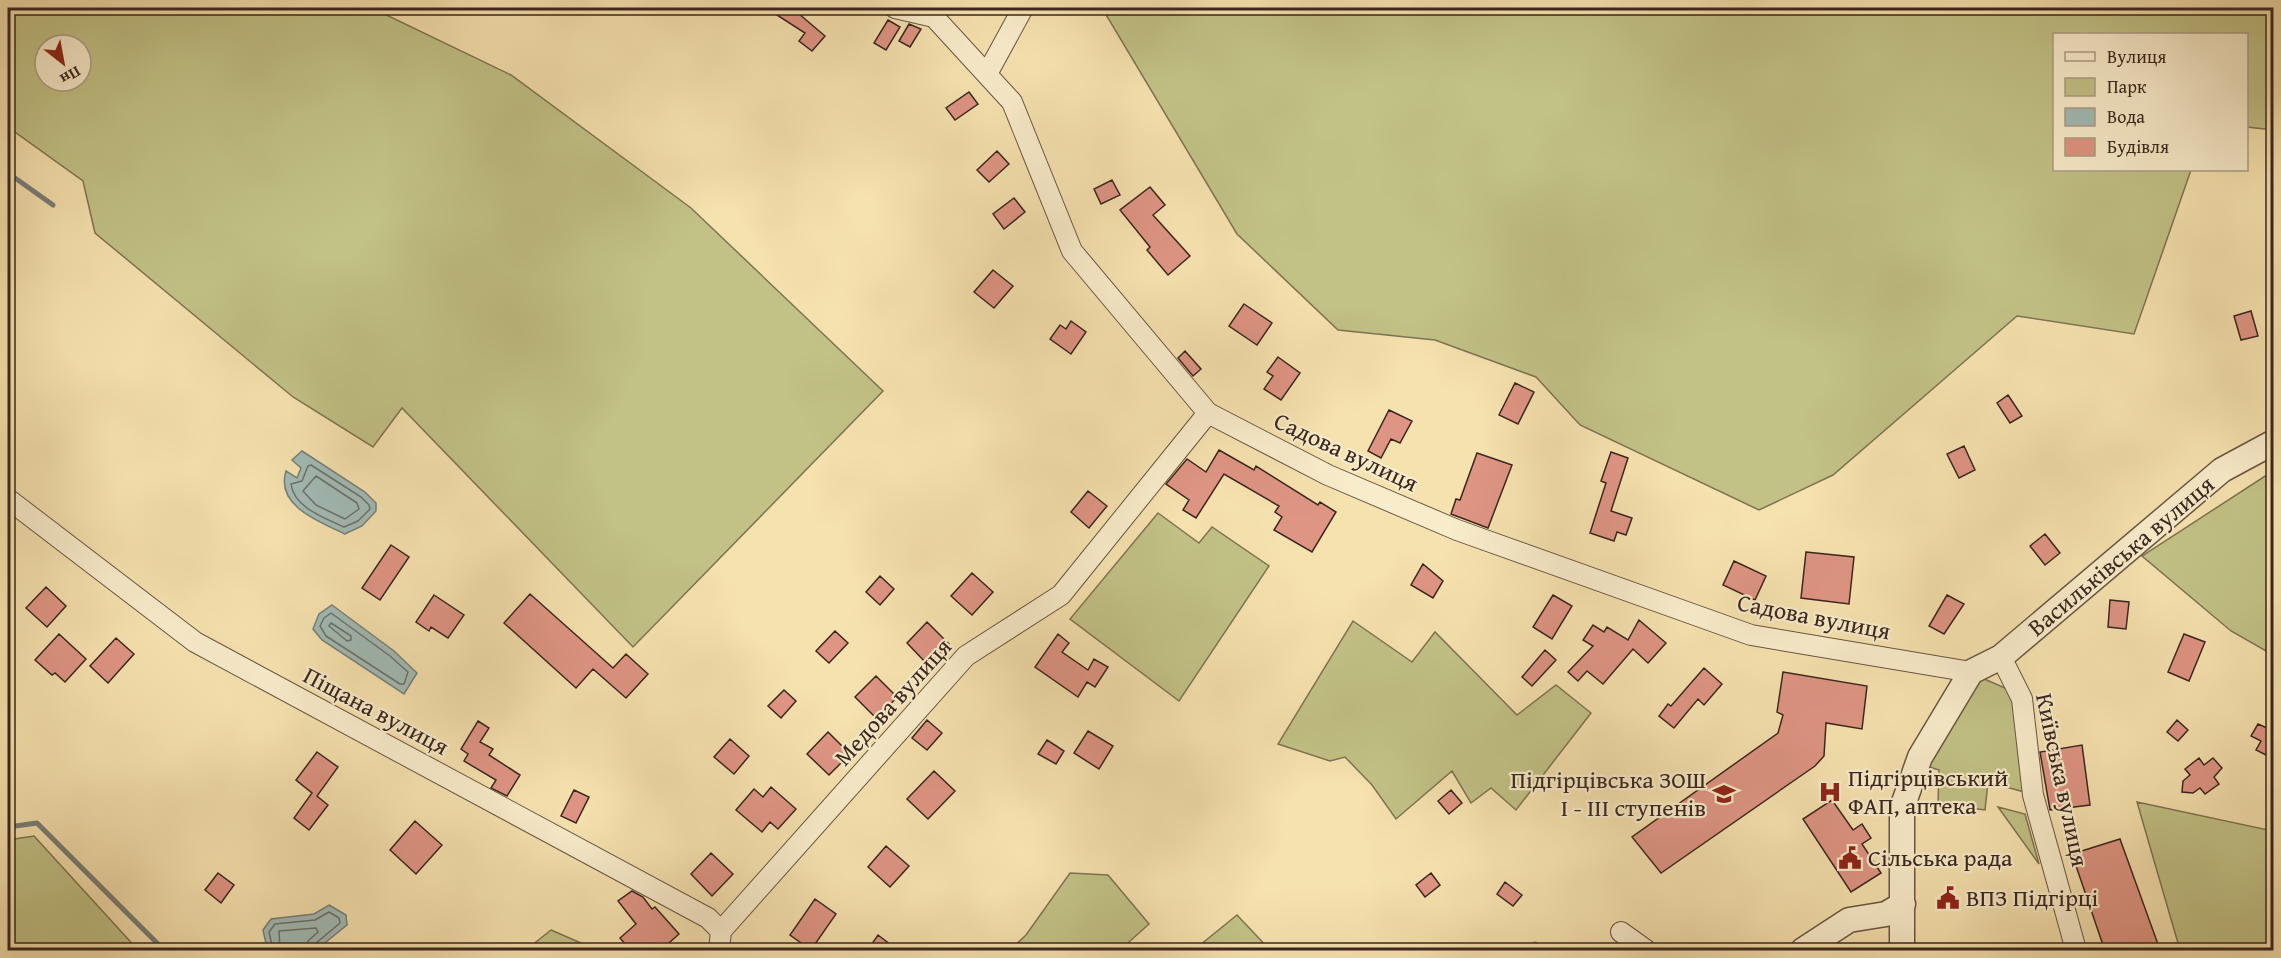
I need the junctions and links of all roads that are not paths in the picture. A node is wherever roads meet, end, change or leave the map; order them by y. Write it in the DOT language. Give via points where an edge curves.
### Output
graph roads {
  1 [pos="895,8"];
  2 [pos="1023,8"];
  3 [pos="987,74"];
  4 [pos="1208,413"];
  5 [pos="2273,441"];
  6 [pos="8,500"];
  7 [pos="2001,657"];
  8 [pos="1971,672"];
  9 [pos="1903,904"];
  10 [pos="1621,932"];
  11 [pos="720,941"];
  12 [pos="1646,951"];
  13 [pos="1803,951"];
  14 [pos="1902,951"];
  15 [pos="2076,951"];
  1 -- 3 [label="street, Садова вулиця" via="934,17"];
  2 -- 3 [label="street"];
  3 -- 4 [label="street, Садова вулиця" via="1012,102 1072,251"];
  4 -- 8 [label="street, Садова вулиця" via="1328,475 1457,531 1751,635"];
  4 -- 11 [label="street, Медова вулиця" via="1061,595 966,656"];
  5 -- 7 [label="street, Васильківська вулиця" via="2222,470"];
  6 -- 11 [label="street, Піщана вулиця" via="195,642 708,918"];
  7 -- 8 [label="street, Васильківська вулиця"];
  7 -- 15 [label="street, Київська вулиця" via="2022,699 2033,795"];
  8 -- 9 [label="street" via="1920,758 1902,808"];
  9 -- 13 [label="street" via="1886,914 1849,920"];
  9 -- 14 [label="street"];
  10 -- 12 [label="street"];
}
